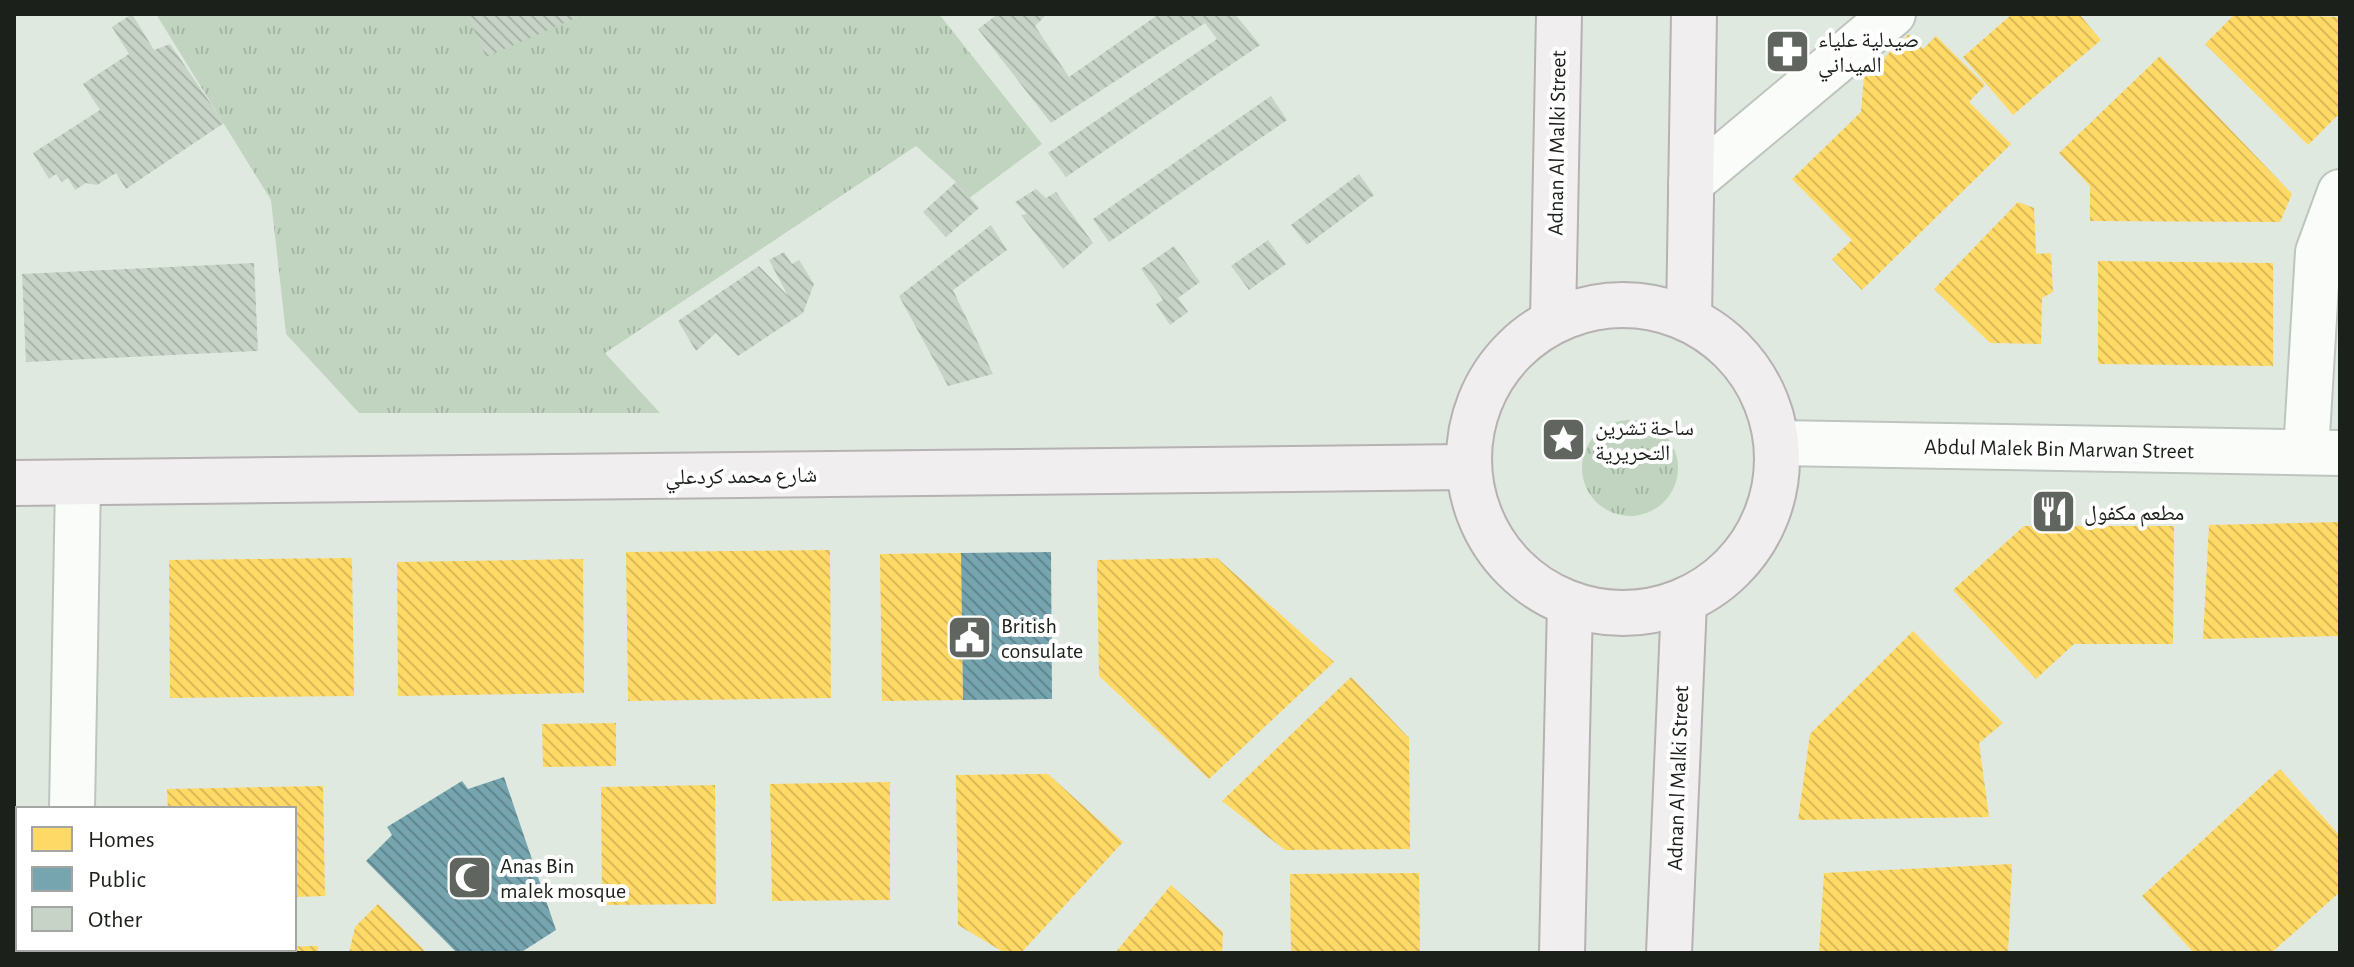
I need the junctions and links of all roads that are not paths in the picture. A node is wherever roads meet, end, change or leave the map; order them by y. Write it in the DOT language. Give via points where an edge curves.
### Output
graph roads {
  1 [pos="1559,14"];
  2 [pos="1694,14"];
  3 [pos="1893,14"];
  4 [pos="1691,183"];
  5 [pos="2340,192"];
  6 [pos="1689,318"];
  7 [pos="1553,320"];
  8 [pos="1778,443"];
  9 [pos="2323,453"];
  10 [pos="1467,467"];
  11 [pos="14,483"];
  12 [pos="78,483"];
  13 [pos="1684,602"];
  14 [pos="1570,605"];
  15 [pos="72,807"];
  16 [pos="1562,953"];
  17 [pos="1669,953"];
  1 -- 7 [label="main road, Adnan Al Malki Street"];
  2 -- 4 [label="main road"];
  3 -- 4 [label="street"];
  4 -- 6 [label="main road"];
  5 -- 9 [label="street" via="2318,252"];
  6 -- 7 [label="main road" via="1644,305 1597,306"];
  6 -- 8 [label="main road" via="1732,349 1764,392"];
  7 -- 10 [label="main road" via="1516,346 1488,381 1471,423"];
  8 -- 9 [label="street, Abdul Malek Bin Marwan Street"];
  8 -- 13 [label="main road" via="1775,492 1757,538 1726,576"];
  10 -- 12 [label="main road, شارع محمد كردعلي"];
  10 -- 14 [label="main road" via="1476,511 1498,552 1530,584"];
  11 -- 12 [label="main road, شارع محمد كردعلي"];
  12 -- 15 [label="street"];
  13 -- 14 [label="main road" via="1647,613 1608,613"];
  13 -- 17 [label="main road, Adnan Al Malki Street"];
  14 -- 16 [label="main road"];
}
